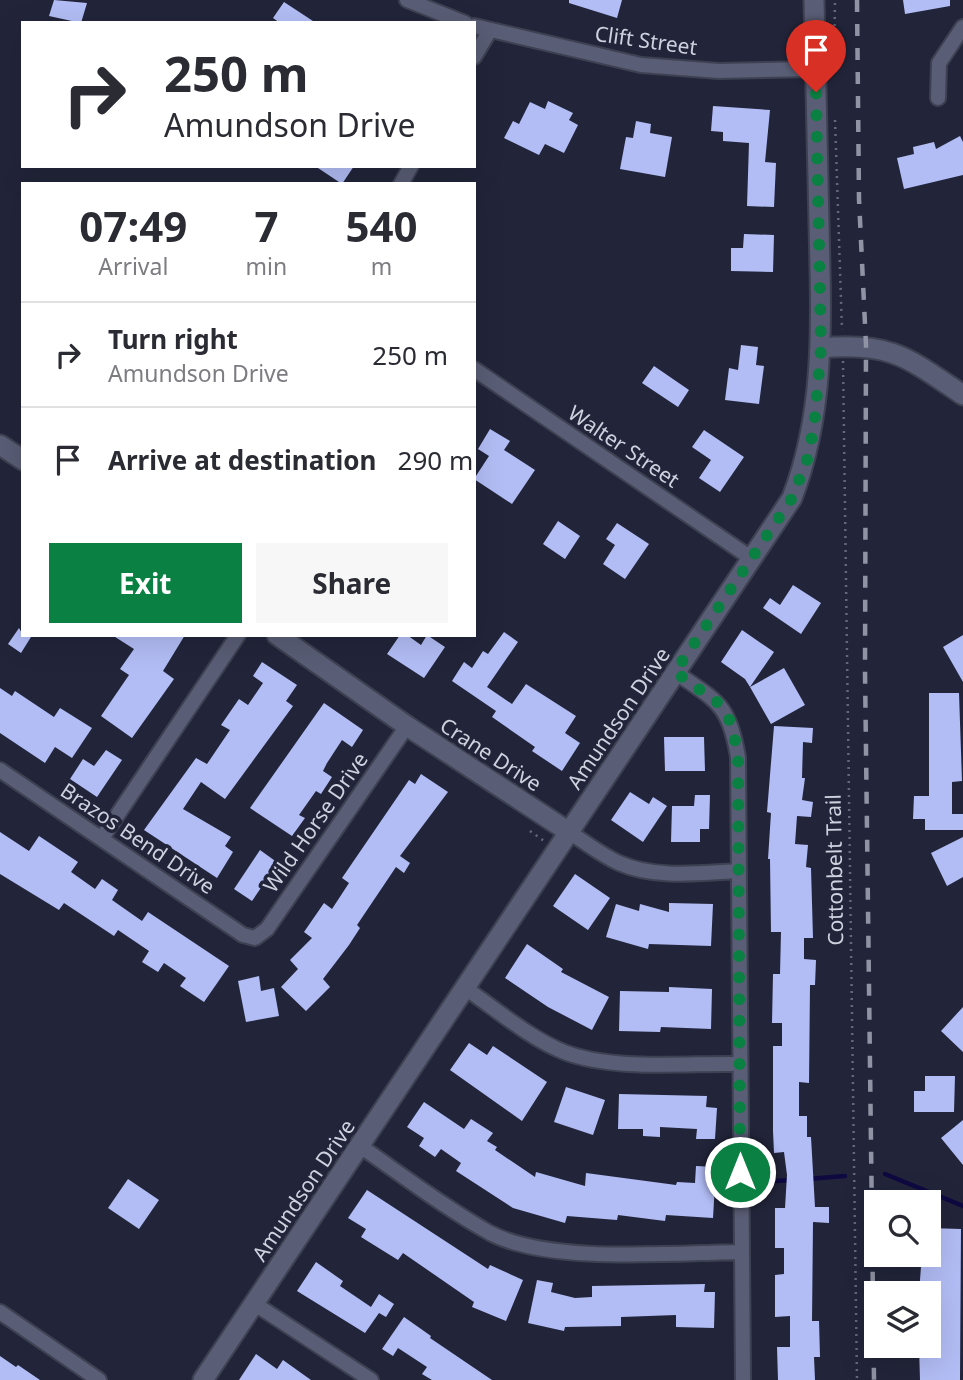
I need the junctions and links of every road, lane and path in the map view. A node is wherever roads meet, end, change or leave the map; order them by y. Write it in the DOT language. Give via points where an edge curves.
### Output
graph roads {
  1 [pos="407,0"];
  2 [pos="814,0"];
  3 [pos="835,0"];
  4 [pos="460,21"];
  5 [pos="476,27"];
  6 [pos="963,27"];
  7 [pos="489,32"];
  8 [pos="476,54"];
  9 [pos="824,68"];
  10 [pos="938,98"];
  11 [pos="834,110"];
  12 [pos="842,333"];
  13 [pos="821,348"];
  14 [pos="843,360"];
  15 [pos="476,370"];
  16 [pos="963,395"];
  17 [pos="0,444"];
  18 [pos="21,459"];
  19 [pos="751,558"];
  20 [pos="237,637"];
  21 [pos="280,637"];
  22 [pos="675,672"];
  23 [pos="407,726"];
  24 [pos="0,770"];
  25 [pos="569,832"];
  26 [pos="102,838"];
  27 [pos="737,871"];
  28 [pos="255,938"];
  29 [pos="465,988"];
  30 [pos="739,1064"];
  31 [pos="360,1146"];
  32 [pos="740,1252"];
  33 [pos="255,1304"];
  34 [pos="0,1312"];
  35 [pos="99,1380"];
  36 [pos="203,1380"];
  37 [pos="371,1380"];
  38 [pos="743,1380"];
  39 [pos="857,1380"];
  1 -- 4 [label="street"];
  2 -- 9 [label="street, Amundson Drive"];
  3 -- 9 [label="path"];
  5 -- 7 [label="street, Clift Street"];
  6 -- 10 [label="street" via="939,63"];
  7 -- 8 [label="street"];
  7 -- 9 [label="street, Clift Street" via="641,65 719,71"];
  9 -- 13 [label="street, Amundson Drive"];
  11 -- 12 [label="path"];
  13 -- 16 [label="street" via="866,345 889,350"];
  13 -- 19 [label="street, Amundson Drive" via="807,460 792,498"];
  14 -- 39 [label="path, Cottonbelt Trail"];
  15 -- 19 [label="street, Walter Street"];
  17 -- 18 [label="street"];
  19 -- 22 [label="street, Amundson Drive"];
  20 -- 26 [label="street"];
  21 -- 23 [label="street, Crane Drive"];
  22 -- 25 [label="street, Amundson Drive"];
  22 -- 27 [label="street" via="717,702 732,724 738,757"];
  23 -- 25 [label="street, Crane Drive"];
  23 -- 28 [label="street, Wild Horse Drive" via="267,929"];
  24 -- 26 [label="street, Brazos Bend Drive"];
  25 -- 27 [label="street, Crane Drive" via="636,869 661,873"];
  25 -- 29 [label="street, Amundson Drive"];
  26 -- 28 [label="street, Brazos Bend Drive" via="243,935"];
  27 -- 30 [label="street"];
  29 -- 30 [label="street" via="543,1040 599,1062"];
  29 -- 31 [label="street, Amundson Drive"];
  30 -- 32 [label="street"];
  31 -- 32 [label="street" via="491,1233 519,1243 599,1252"];
  31 -- 33 [label="street, Amundson Drive"];
  32 -- 38 [label="street"];
  33 -- 36 [label="street, Amundson Drive"];
  33 -- 37 [label="street"];
  34 -- 35 [label="street"];
}
